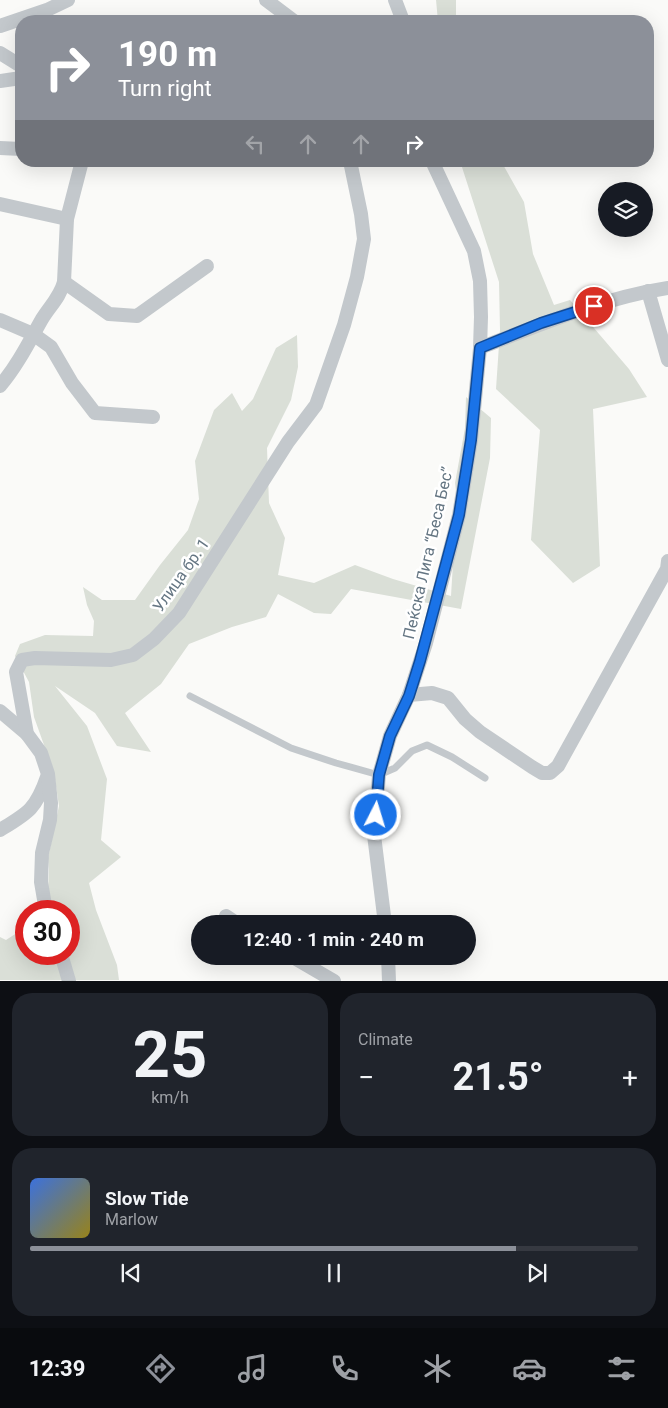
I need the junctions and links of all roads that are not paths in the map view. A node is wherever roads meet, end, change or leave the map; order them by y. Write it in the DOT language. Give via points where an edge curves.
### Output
graph roads {
  1 [pos="68,0"];
  2 [pos="266,0"];
  3 [pos="395,0"];
  4 [pos="32,15"];
  5 [pos="286,15"];
  6 [pos="401,15"];
  7 [pos="15,22"];
  8 [pos="0,26"];
  9 [pos="0,53"];
  10 [pos="15,62"];
  11 [pos="15,79"];
  12 [pos="0,81"];
  13 [pos="0,148"];
  14 [pos="15,149"];
  15 [pos="80,167"];
  16 [pos="351,167"];
  17 [pos="435,167"];
  18 [pos="0,204"];
  19 [pos="67,219"];
  20 [pos="207,266"];
  21 [pos="64,282"];
  22 [pos="668,288"];
  23 [pos="648,291"];
  24 [pos="0,320"];
  25 [pos="33,334"];
  26 [pos="480,348"];
  27 [pos="668,360"];
  28 [pos="0,386"];
  29 [pos="152,417"];
  30 [pos="668,567"];
  31 [pos="190,696"];
  32 [pos="409,696"];
  33 [pos="0,711"];
  34 [pos="27,734"];
  35 [pos="48,774"];
  36 [pos="379,775"];
  37 [pos="485,778"];
  38 [pos="0,830"];
  39 [pos="44,900"];
  40 [pos="384,915"];
  41 [pos="64,965"];
  42 [pos="307,965"];
  43 [pos="388,965"];
  44 [pos="69,980"];
  45 [pos="334,980"];
  46 [pos="389,980"];
  1 -- 4 [label="street"];
  2 -- 5 [label="street"];
  3 -- 6 [label="street"];
  7 -- 8 [label="street"];
  9 -- 10 [label="street"];
  11 -- 12 [label="street"];
  13 -- 14 [label="street"];
  15 -- 19 [label="street"];
  16 -- 34 [label="street, Улица бр. 1" via="364,239 358,277 316,405 288,442 179,613 154,640 133,655 111,660 22,660 16,672"];
  17 -- 26 [label="street, Пеќска Лига “Беса Бес”" via="474,250 480,282"];
  18 -- 19 [label="street"];
  19 -- 21 [label="street"];
  20 -- 21 [label="street" via="137,316 109,314"];
  21 -- 25 [label="street"];
  22 -- 23 [label="street"];
  23 -- 26 [label="street" via="541,323"];
  23 -- 27 [label="street"];
  24 -- 25 [label="street"];
  25 -- 28 [label="street"];
  25 -- 29 [label="street" via="51,347 95,413"];
  26 -- 32 [label="street, Пеќска Лига “Беса Бес”" via="471,440 459,515"];
  30 -- 32 [label="street" via="558,766 550,773 542,773 480,732 448,698 432,693"];
  31 -- 36 [label="lane" via="291,748"];
  32 -- 36 [label="street, Пеќска Лига “Беса Бес”" via="390,736"];
  33 -- 34 [label="street"];
  34 -- 35 [label="street, Улица бр. 1" via="41,753"];
  35 -- 38 [label="street" via="32,809"];
  35 -- 39 [label="street, Улица бр. 1" via="51,803 42,853"];
  36 -- 37 [label="lane" via="395,768 412,751 427,745"];
  36 -- 40 [label="street, Пеќска Лига “Беса Бес”" via="374,835"];
  41 -- 44 [label="street"];
  42 -- 45 [label="street"];
  43 -- 46 [label="street"];
}
